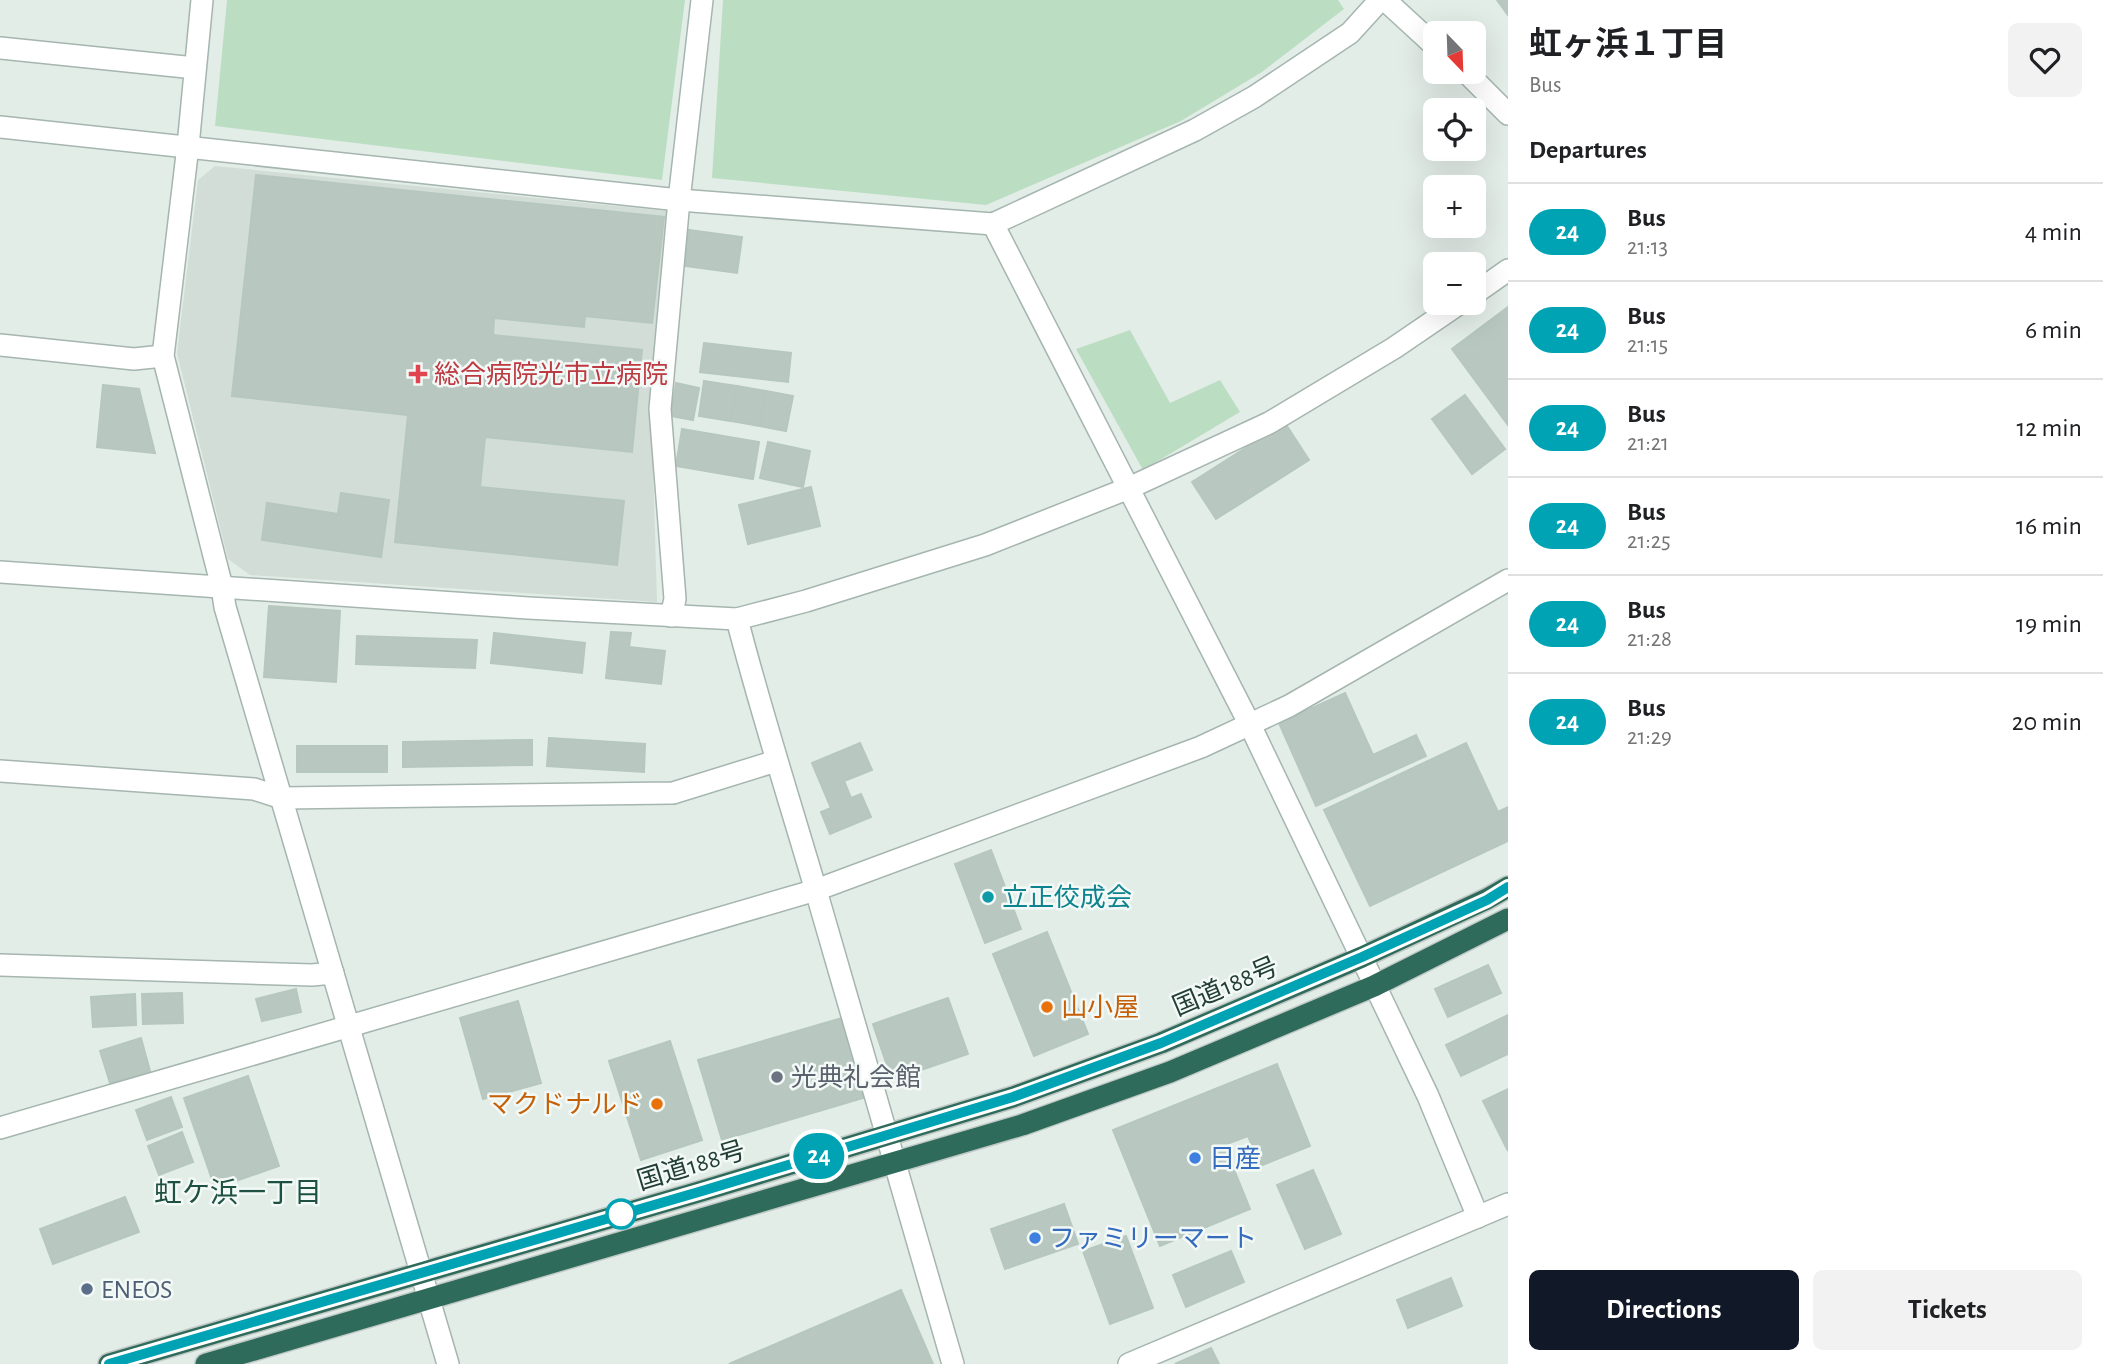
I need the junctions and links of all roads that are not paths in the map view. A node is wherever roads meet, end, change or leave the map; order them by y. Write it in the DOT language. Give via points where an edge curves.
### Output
graph roads {
  1 [pos="202,0"];
  2 [pos="702,0"];
  3 [pos="1383,0"];
  4 [pos="1423,35"];
  5 [pos="0,48"];
  6 [pos="195,68"];
  7 [pos="1478,84"];
  8 [pos="1508,114"];
  9 [pos="0,127"];
  10 [pos="188,146"];
  11 [pos="679,200"];
  12 [pos="993,224"];
  13 [pos="1508,270"];
  14 [pos="1486,286"];
  15 [pos="1442,315"];
  16 [pos="0,345"];
  17 [pos="163,356"];
  18 [pos="1129,488"];
  19 [pos="0,572"];
  20 [pos="1508,580"];
  21 [pos="222,587"];
  22 [pos="671,616"];
  23 [pos="737,619"];
  24 [pos="1250,724"];
  25 [pos="776,761"];
  26 [pos="0,771"];
  27 [pos="282,798"];
  28 [pos="1508,887"];
  29 [pos="816,890"];
  30 [pos="1508,919"];
  31 [pos="1362,957"];
  32 [pos="0,965"];
  33 [pos="333,973"];
  34 [pos="1374,986"];
  35 [pos="348,1027"];
  36 [pos="0,1128"];
  37 [pos="886,1135"];
  38 [pos="893,1163"];
  39 [pos="1508,1204"];
  40 [pos="1478,1217"];
  41 [pos="420,1273"];
  42 [pos="428,1300"];
  43 [pos="109,1364"];
  44 [pos="206,1364"];
  45 [pos="448,1364"];
  46 [pos="953,1364"];
  47 [pos="1129,1364"];
  1 -- 6 [label="street"];
  2 -- 11 [label="street"];
  3 -- 4 [label="street"];
  3 -- 12 [label="street" via="1350,33 1254,97 1195,130"];
  5 -- 6 [label="street"];
  6 -- 10 [label="street"];
  7 -- 8 [label="street"];
  9 -- 10 [label="street"];
  10 -- 11 [label="street"];
  10 -- 17 [label="street"];
  11 -- 12 [label="street"];
  11 -- 22 [label="street" via="660,410 674,599"];
  12 -- 18 [label="street"];
  13 -- 14 [label="street"];
  15 -- 18 [label="street" via="1269,423"];
  16 -- 17 [label="street" via="134,359"];
  17 -- 21 [label="street"];
  18 -- 23 [label="street" via="985,545"];
  18 -- 24 [label="street"];
  19 -- 21 [label="street"];
  20 -- 24 [label="street"];
  21 -- 22 [label="street"];
  21 -- 27 [label="street"];
  22 -- 23 [label="street"];
  23 -- 25 [label="street"];
  24 -- 29 [label="street" via="1201,747"];
  24 -- 31 [label="street"];
  25 -- 27 [label="street" via="673,793"];
  25 -- 29 [label="street"];
  26 -- 27 [label="street" via="254,789"];
  27 -- 33 [label="street"];
  28 -- 31 [label="highway, 国道188号"];
  29 -- 35 [label="street"];
  29 -- 37 [label="street"];
  30 -- 34 [label="highway, 国道188号"];
  31 -- 34 [label="street"];
  31 -- 37 [label="highway, 国道188号" via="1161,1043 1013,1097"];
  32 -- 33 [label="street"];
  33 -- 35 [label="street"];
  34 -- 38 [label="highway, 国道188号" via="1170,1072 1022,1125"];
  34 -- 40 [label="street" via="1428,1096"];
  35 -- 36 [label="street"];
  35 -- 41 [label="street"];
  37 -- 38 [label="street"];
  37 -- 41 [label="highway, 国道188号"];
  38 -- 42 [label="highway, 国道188号"];
  38 -- 46 [label="street"];
  39 -- 40 [label="street"];
  40 -- 47 [label="street"];
  41 -- 42 [label="street"];
  41 -- 43 [label="highway, 国道188号"];
  42 -- 44 [label="highway, 国道188号"];
  42 -- 45 [label="street"];
}
